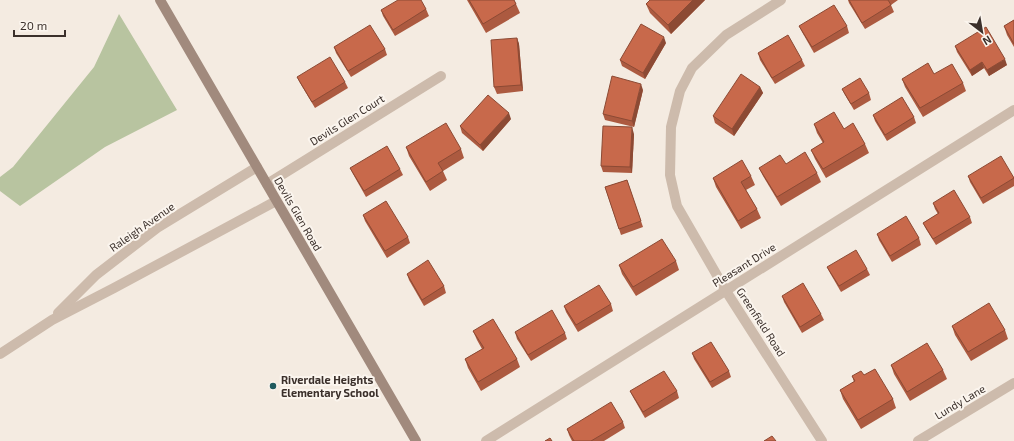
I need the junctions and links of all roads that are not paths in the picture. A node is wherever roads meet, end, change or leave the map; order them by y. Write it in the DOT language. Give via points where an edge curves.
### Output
graph roads {
  1 [pos="160,0"];
  2 [pos="781,0"];
  3 [pos="441,76"];
  4 [pos="1014,110"];
  5 [pos="257,167"];
  6 [pos="267,184"];
  7 [pos="276,201"];
  8 [pos="726,291"];
  9 [pos="52,320"];
  10 [pos="0,354"];
  11 [pos="1014,383"];
  12 [pos="416,441"];
  13 [pos="486,441"];
  14 [pos="822,441"];
  15 [pos="918,441"];
  1 -- 5 [label="main road, Devils Glen Road"];
  2 -- 8 [label="street, Greenfield Road" via="726,36 692,68 680,91 670,127 670,175 677,206"];
  3 -- 6 [label="street, Devils Glen Court"];
  4 -- 8 [label="street, Pleasant Drive"];
  5 -- 6 [label="main road, Devils Glen Road"];
  5 -- 9 [label="street, Raleigh Avenue" via="157,228 96,275"];
  6 -- 7 [label="main road, Devils Glen Road"];
  7 -- 9 [label="street, Raleigh Avenue"];
  7 -- 12 [label="main road, Devils Glen Road"];
  8 -- 13 [label="street, Pleasant Drive"];
  8 -- 14 [label="street, Greenfield Road"];
  9 -- 10 [label="street, Raleigh Avenue"];
  11 -- 15 [label="street, Lundy Lane"];
}
